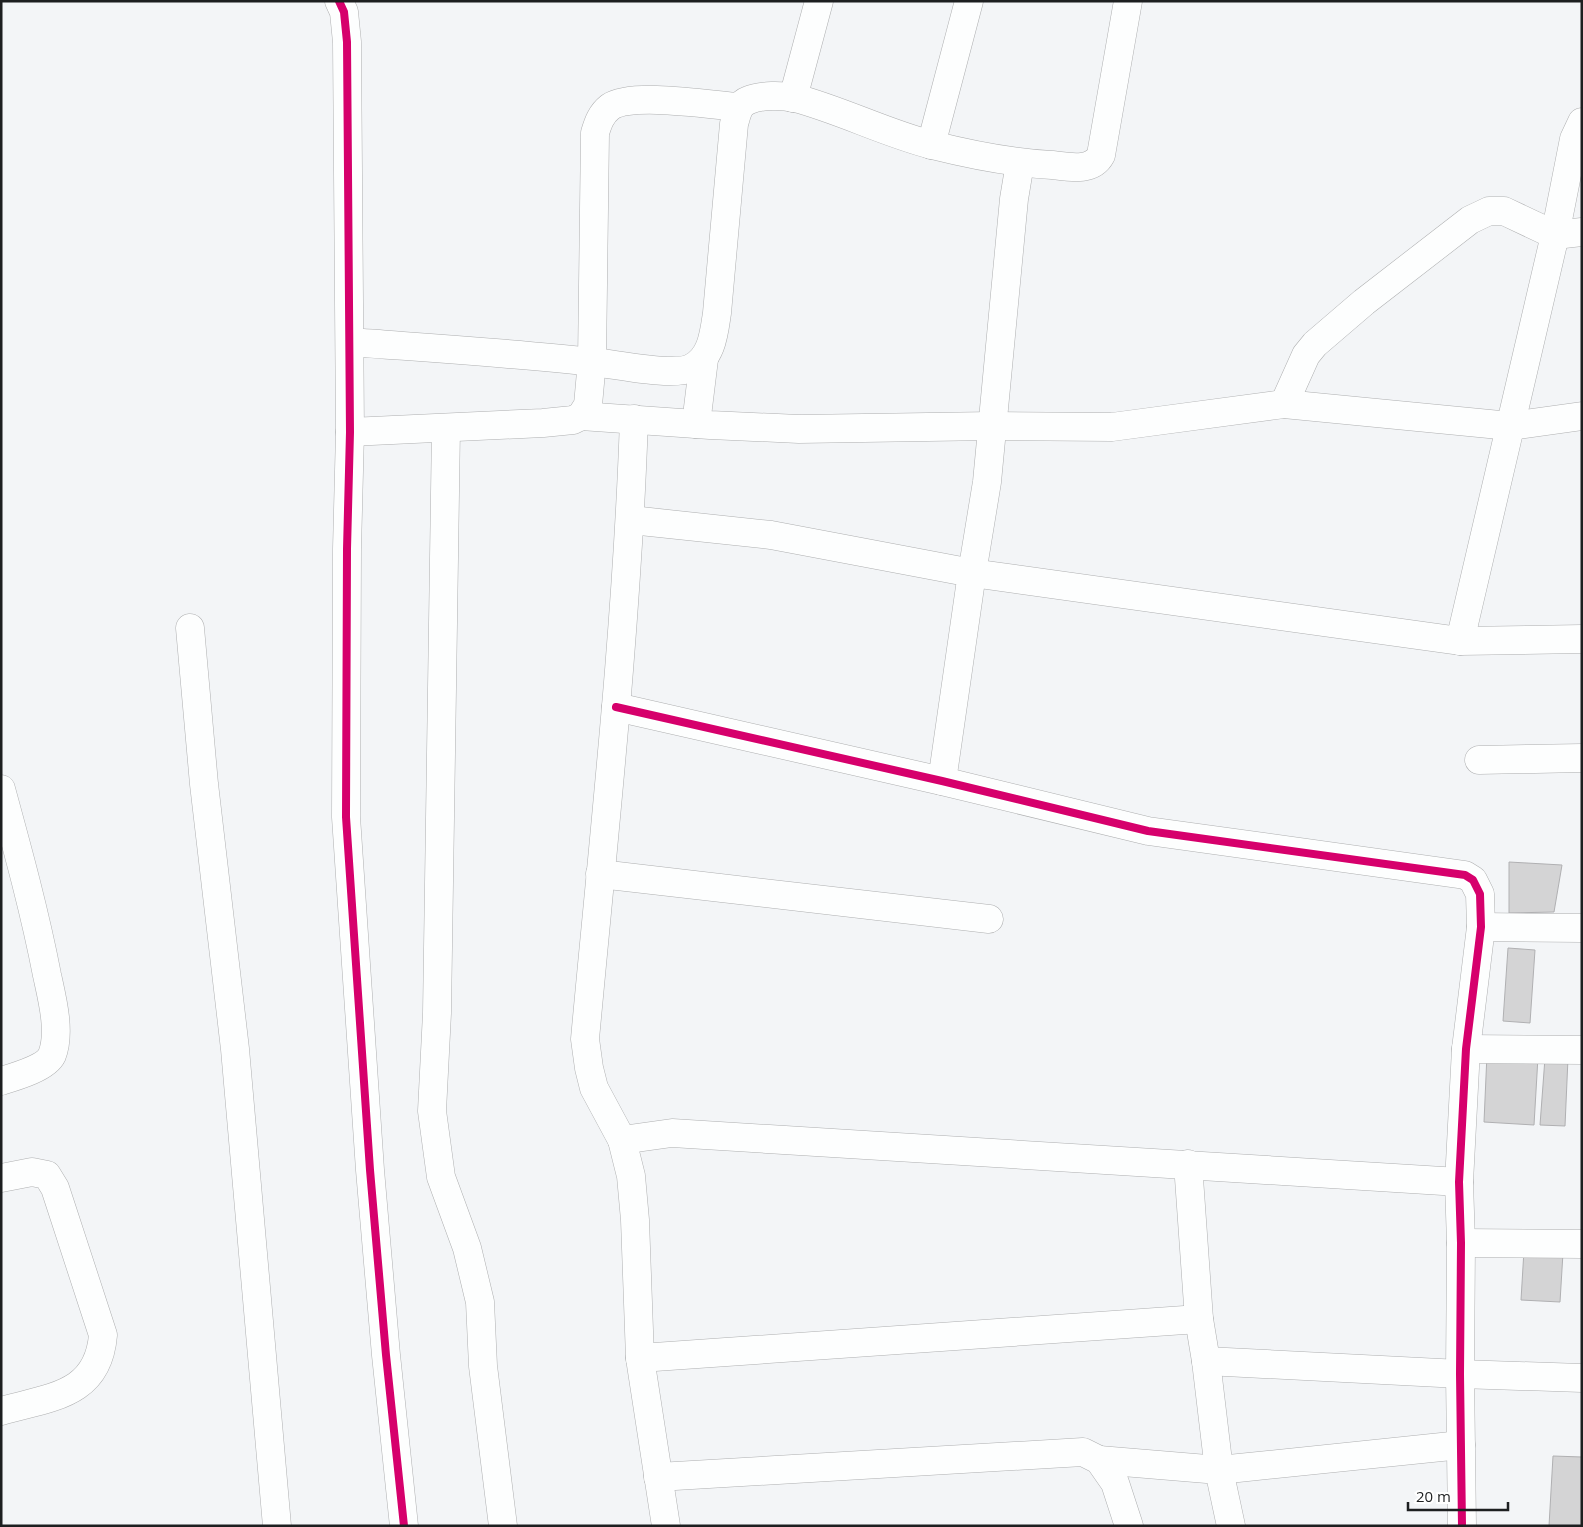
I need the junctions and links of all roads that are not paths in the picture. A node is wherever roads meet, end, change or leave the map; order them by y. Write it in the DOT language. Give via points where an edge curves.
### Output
graph roads {
  1 [pos="339,1"];
  2 [pos="818,1"];
  3 [pos="970,1"];
  4 [pos="1128,1"];
  5 [pos="793,98"];
  6 [pos="739,107"];
  7 [pos="1582,122"];
  8 [pos="931,145"];
  9 [pos="1020,163"];
  10 [pos="1575,168"];
  11 [pos="1582,232"];
  12 [pos="1554,235"];
  13 [pos="350,342"];
  14 [pos="704,359"];
  15 [pos="592,362"];
  16 [pos="1284,404"];
  17 [pos="581,416"];
  18 [pos="1582,416"];
  19 [pos="634,419"];
  20 [pos="696,424"];
  21 [pos="992,426"];
  22 [pos="1510,426"];
  23 [pos="446,428"];
  24 [pos="350,432"];
  25 [pos="631,520"];
  26 [pos="972,573"];
  27 [pos="190,628"];
  28 [pos="1582,639"];
  29 [pos="1460,641"];
  30 [pos="616,707"];
  31 [pos="1582,758"];
  32 [pos="1479,760"];
  33 [pos="942,781"];
  34 [pos="1,789"];
  35 [pos="600,874"];
  36 [pos="989,919"];
  37 [pos="1481,927"];
  38 [pos="1582,928"];
  39 [pos="1466,1049"];
  40 [pos="1582,1050"];
  41 [pos="1,1080"];
  42 [pos="622,1140"];
  43 [pos="1188,1164"];
  44 [pos="1,1178"];
  45 [pos="1459,1182"];
  46 [pos="1461,1243"];
  47 [pos="1582,1244"];
  48 [pos="1199,1319"];
  49 [pos="640,1358"];
  50 [pos="1206,1361"];
  51 [pos="1460,1374"];
  52 [pos="1582,1378"];
  53 [pos="1,1412"];
  54 [pos="1460,1445"];
  55 [pos="1098,1460"];
  56 [pos="1219,1470"];
  57 [pos="658,1477"];
  58 [pos="277,1526"];
  59 [pos="404,1526"];
  60 [pos="503,1526"];
  61 [pos="666,1526"];
  62 [pos="1129,1526"];
  63 [pos="1231,1526"];
  64 [pos="1462,1526"];
  1 -- 13 [label="street" via="344,12 348,42"];
  2 -- 5 [label="street"];
  3 -- 8 [label="street"];
  4 -- 9 [label="street" via="1101,155 1097,162 1080,167"];
  5 -- 6 [label="street" via="756,97"];
  5 -- 8 [label="street"];
  6 -- 14 [label="street" via="734,124 717,313 713,337"];
  6 -- 15 [label="street" via="629,100 611,106 600,117 595,133"];
  7 -- 10 [label="street" via="1574,139"];
  8 -- 9 [label="street"];
  9 -- 21 [label="street"];
  10 -- 12 [label="street"];
  11 -- 12 [label="street"];
  12 -- 16 [label="street" via="1504,211 1489,211 1470,220 1315,344 1306,354"];
  12 -- 22 [label="street"];
  13 -- 15 [label="street"];
  13 -- 24 [label="street"];
  14 -- 15 [label="street" via="690,369 671,372"];
  14 -- 20 [label="street"];
  15 -- 17 [label="street" via="588,405"];
  16 -- 21 [label="street" via="1112,427"];
  16 -- 22 [label="street"];
  17 -- 19 [label="street"];
  17 -- 23 [label="street" via="573,420 542,423"];
  18 -- 22 [label="street"];
  19 -- 20 [label="street"];
  19 -- 25 [label="street"];
  20 -- 21 [label="street" via="799,429"];
  21 -- 26 [label="street" via="987,482"];
  22 -- 29 [label="street"];
  23 -- 24 [label="street"];
  23 -- 60 [label="street" via="437,1013 432,1111 441,1177 467,1248 480,1302 483,1366"];
  24 -- 59 [label="street" via="346,817 370,1170"];
  25 -- 26 [label="street" via="771,535"];
  25 -- 30 [label="street"];
  26 -- 29 [label="street"];
  26 -- 33 [label="street"];
  27 -- 58 [label="street" via="204,784 235,1049"];
  28 -- 29 [label="street"];
  30 -- 33 [label="street"];
  30 -- 35 [label="street"];
  31 -- 32 [label="street"];
  33 -- 37 [label="street" via="1148,831 1465,875 1480,894"];
  34 -- 41 [label="street" via="40,938 55,1014 51,1056 41,1065"];
  35 -- 36 [label="street"];
  35 -- 42 [label="street" via="586,1055 594,1088"];
  37 -- 38 [label="street"];
  37 -- 39 [label="street"];
  39 -- 40 [label="street"];
  39 -- 45 [label="street"];
  42 -- 43 [label="street" via="672,1133"];
  42 -- 49 [label="street" via="631,1176 636,1220"];
  43 -- 45 [label="street"];
  43 -- 48 [label="street"];
  44 -- 53 [label="street" via="32,1172 47,1175 103,1335 97,1364 86,1380 74,1389"];
  45 -- 46 [label="street"];
  46 -- 47 [label="street"];
  46 -- 51 [label="street"];
  48 -- 49 [label="street"];
  48 -- 50 [label="street"];
  49 -- 57 [label="street"];
  50 -- 51 [label="street"];
  50 -- 56 [label="street"];
  51 -- 52 [label="street"];
  51 -- 54 [label="street"];
  54 -- 56 [label="street"];
  54 -- 64 [label="street"];
  55 -- 56 [label="street"];
  55 -- 57 [label="street" via="1084,1452"];
  55 -- 62 [label="street" via="1115,1483"];
  56 -- 63 [label="street"];
  57 -- 61 [label="street"];
}
